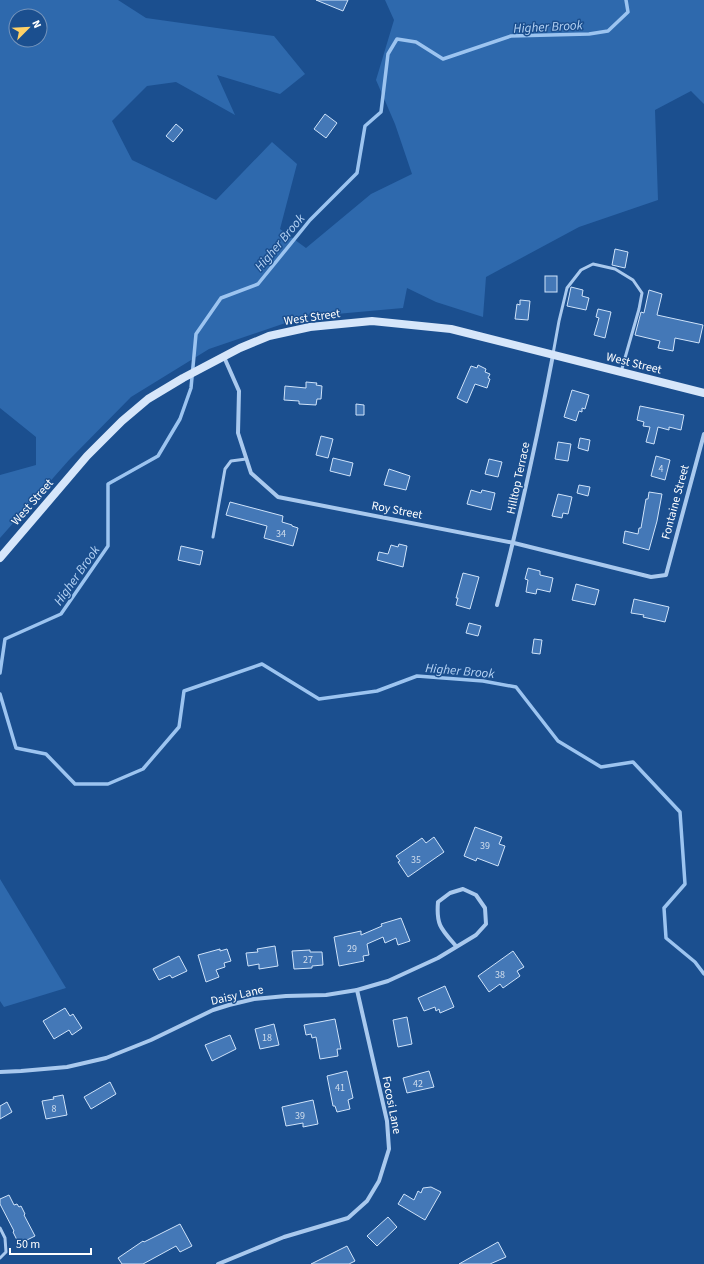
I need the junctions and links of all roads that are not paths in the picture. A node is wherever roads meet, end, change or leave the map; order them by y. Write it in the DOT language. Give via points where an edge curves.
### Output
graph roads {
  1 [pos="553,355"];
  2 [pos="224,356"];
  3 [pos="621,372"];
  4 [pos="704,393"];
  5 [pos="704,434"];
  6 [pos="246,459"];
  7 [pos="213,537"];
  8 [pos="514,543"];
  9 [pos="0,558"];
  10 [pos="666,575"];
  11 [pos="497,605"];
  12 [pos="456,946"];
  13 [pos="357,990"];
  14 [pos="0,1072"];
  15 [pos="0,1228"];
  16 [pos="0,1258"];
  17 [pos="218,1264"];
  1 -- 2 [label="main road, West Street" via="451,328 372,321 303,328 269,336"];
  1 -- 3 [label="main road, West Street"];
  1 -- 3 [label="lane" via="567,288 581,270 593,264 615,269 633,280 642,293"];
  1 -- 8 [label="street, Hilltop Terrace"];
  2 -- 6 [label="street, Roy Street" via="239,391 238,433"];
  2 -- 9 [label="main road, West Street" via="148,399 122,421 87,456"];
  3 -- 4 [label="main road, West Street"];
  5 -- 10 [label="street, Fontaine Street"];
  6 -- 7 [label="lane" via="231,462 225,470"];
  6 -- 8 [label="street, Roy Street" via="251,473 278,496"];
  8 -- 10 [label="street, Roy Street" via="651,577"];
  8 -- 11 [label="street, Hilltop Terrace"];
  12 -- 12 [label="street, Daisy Lane" via="476,935 486,924 485,908 476,895 463,889 450,893 438,902 437,916 443,931"];
  12 -- 13 [label="street, Daisy Lane" via="438,958 388,981"];
  13 -- 14 [label="street, Daisy Lane" via="326,995 254,999 236,1003 213,1010 106,1058 67,1067"];
  13 -- 17 [label="street, Focosi Lane" via="387,1121 389,1149 379,1181 367,1201 348,1218 284,1237"];
  15 -- 16 [label="lane" via="5,1238 6,1252"];
}
